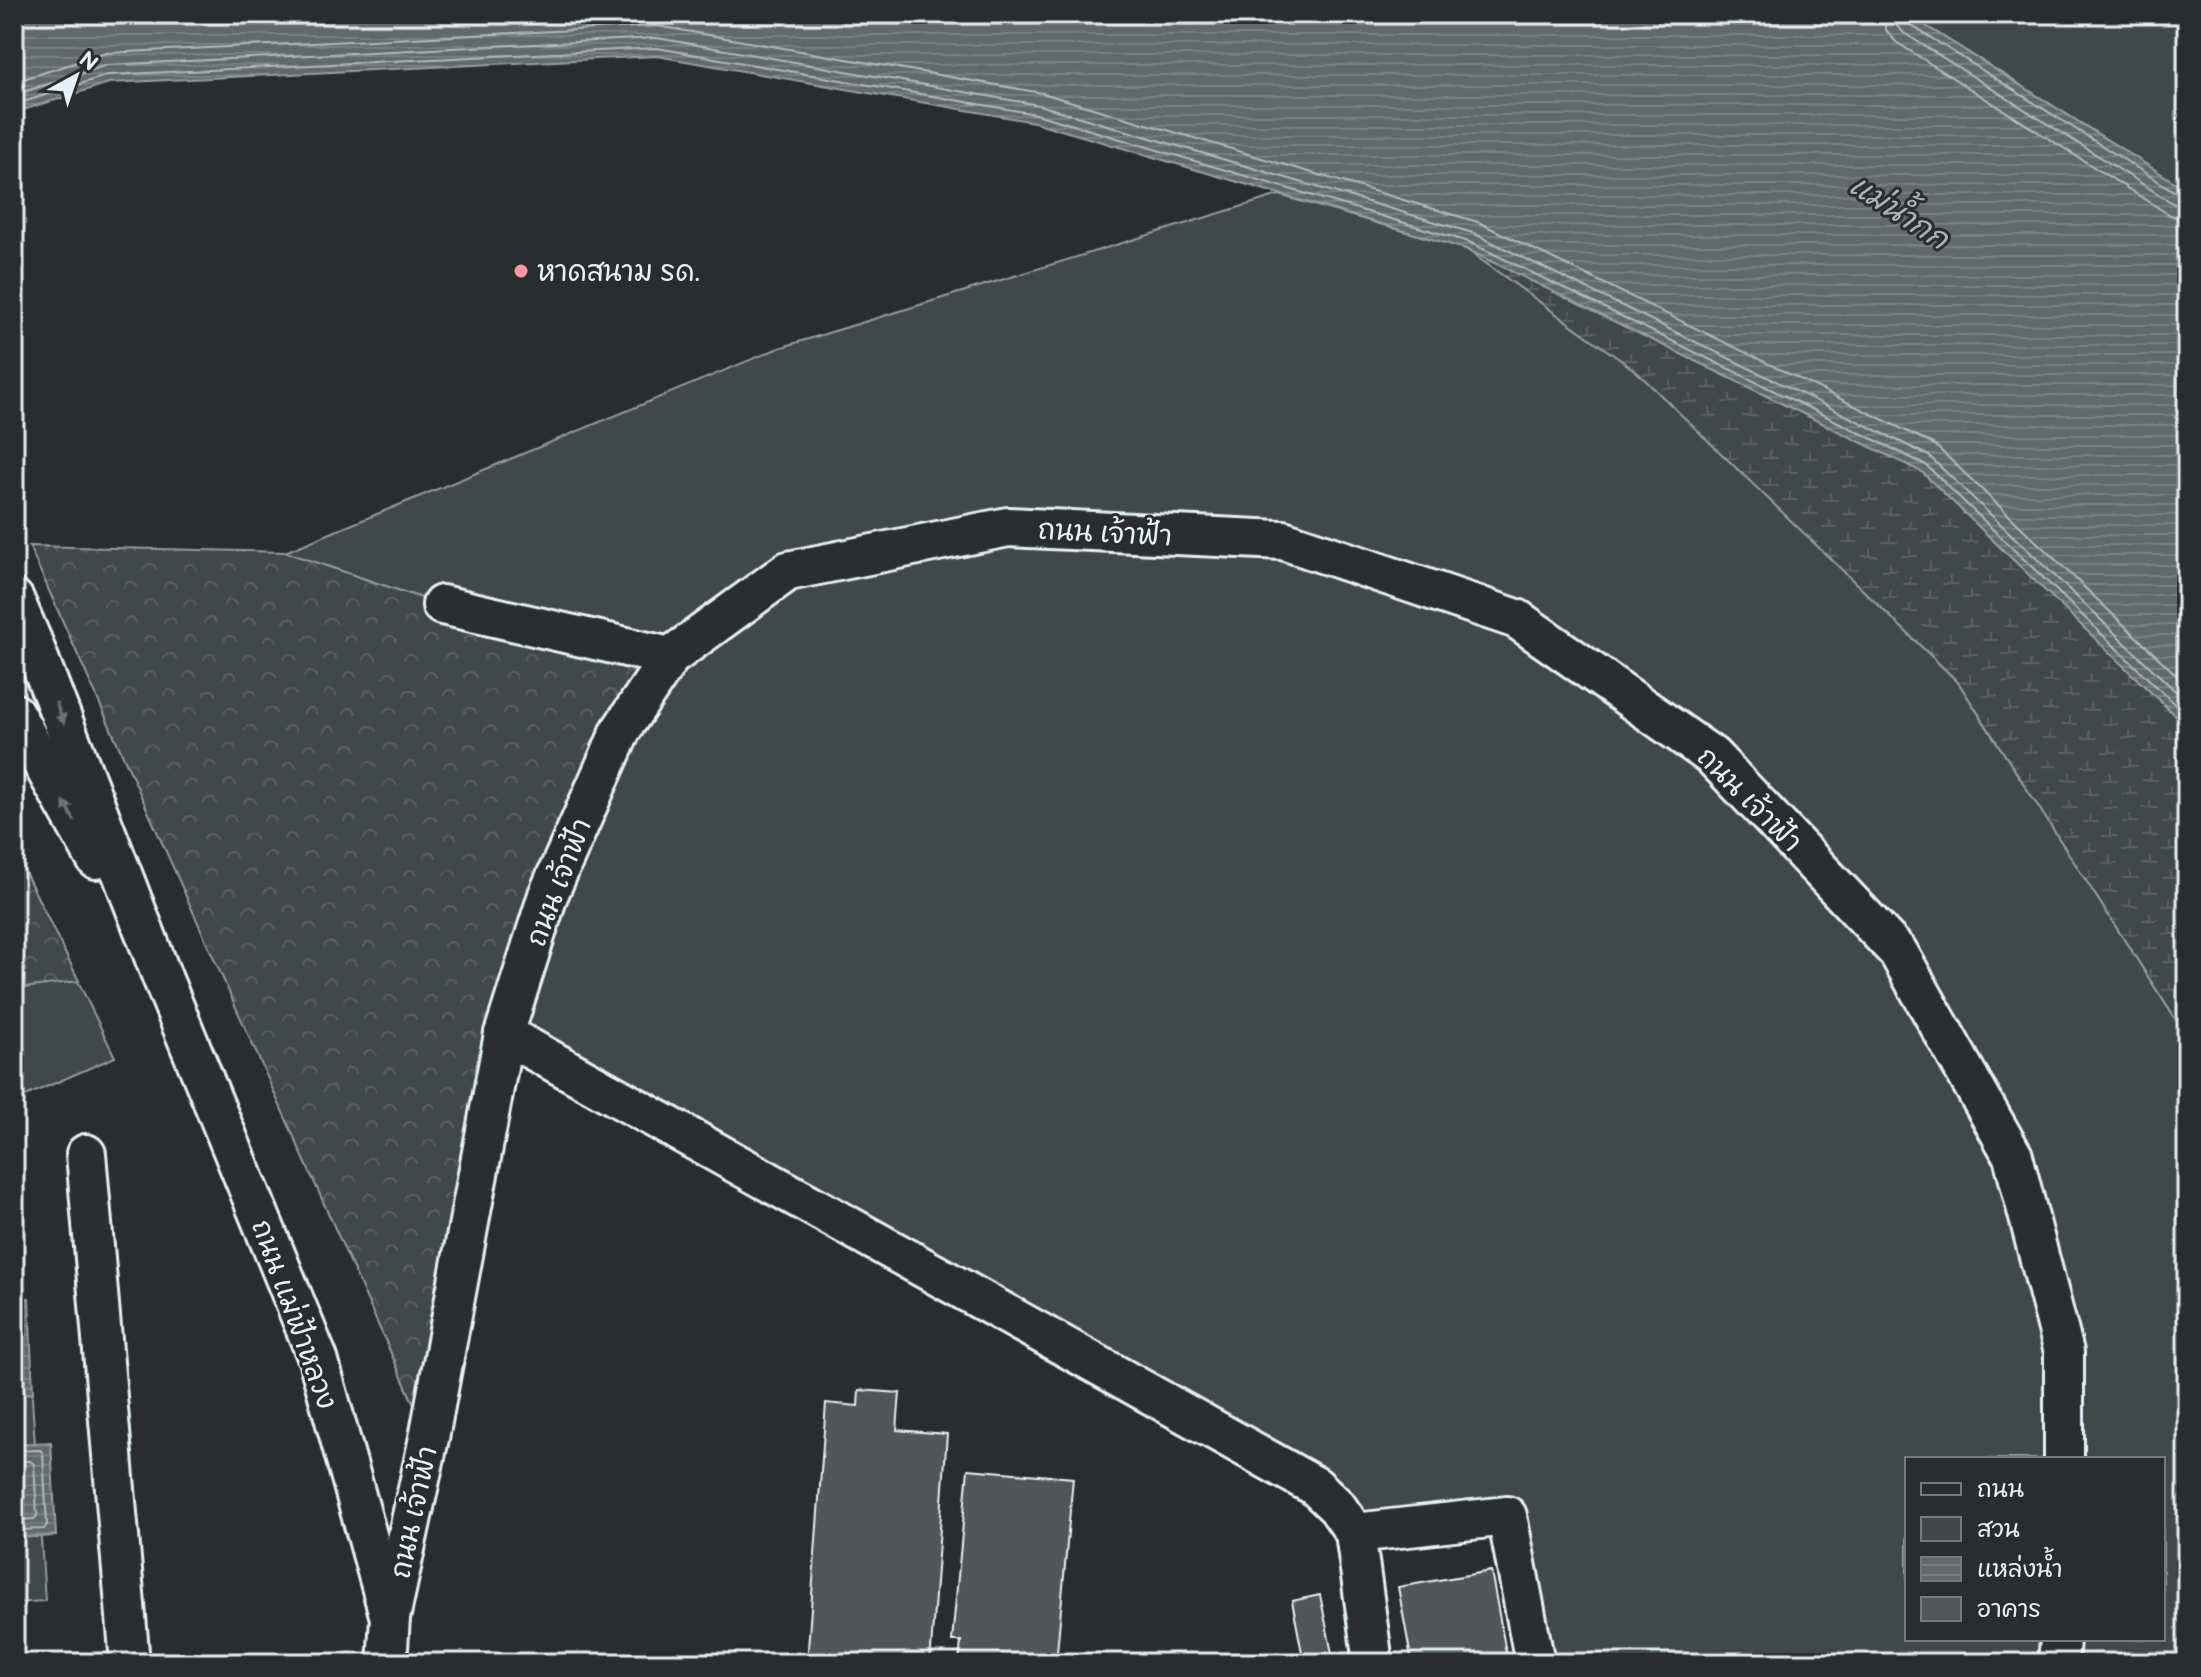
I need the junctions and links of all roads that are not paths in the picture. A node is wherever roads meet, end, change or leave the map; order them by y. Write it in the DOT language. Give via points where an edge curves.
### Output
graph roads {
  1 [pos="14,599"];
  2 [pos="442,605"];
  3 [pos="670,657"];
  4 [pos="14,713"];
  5 [pos="162,977"];
  6 [pos="504,1034"];
  7 [pos="86,1154"];
  8 [pos="2064,1457"];
  9 [pos="1355,1533"];
  10 [pos="390,1618"];
  11 [pos="2060,1641"];
  12 [pos="130,1663"];
  13 [pos="387,1663"];
  14 [pos="1373,1663"];
  15 [pos="1535,1663"];
  16 [pos="2058,1663"];
  1 -- 5 [label="street, ถนน แม่ฟ้าหลวง, one-way"];
  2 -- 3 [label="street"];
  3 -- 6 [label="street, ถนน เจ้าฟ้า" via="621,730 548,895"];
  3 -- 8 [label="street, ถนน เจ้าฟ้า" via="788,571 1008,527 1283,540 1517,619 1712,756 1898,952 2013,1156 2064,1352"];
  5 -- 4 [label="street, ถนน แม่ฟ้าหลวง, one-way"];
  5 -- 10 [label="street, ถนน แม่ฟ้าหลวง" via="318,1359"];
  6 -- 9 [label="street" via="1315,1486"];
  6 -- 10 [label="street, ถนน เจ้าฟ้า"];
  7 -- 12 [label="street"];
  9 -- 14 [label="street"];
  9 -- 15 [label="street" via="1507,1516"];
  10 -- 13 [label="street, ถนน แม่ฟ้าหลวง"];
  11 -- 16 [label="street"];
}
